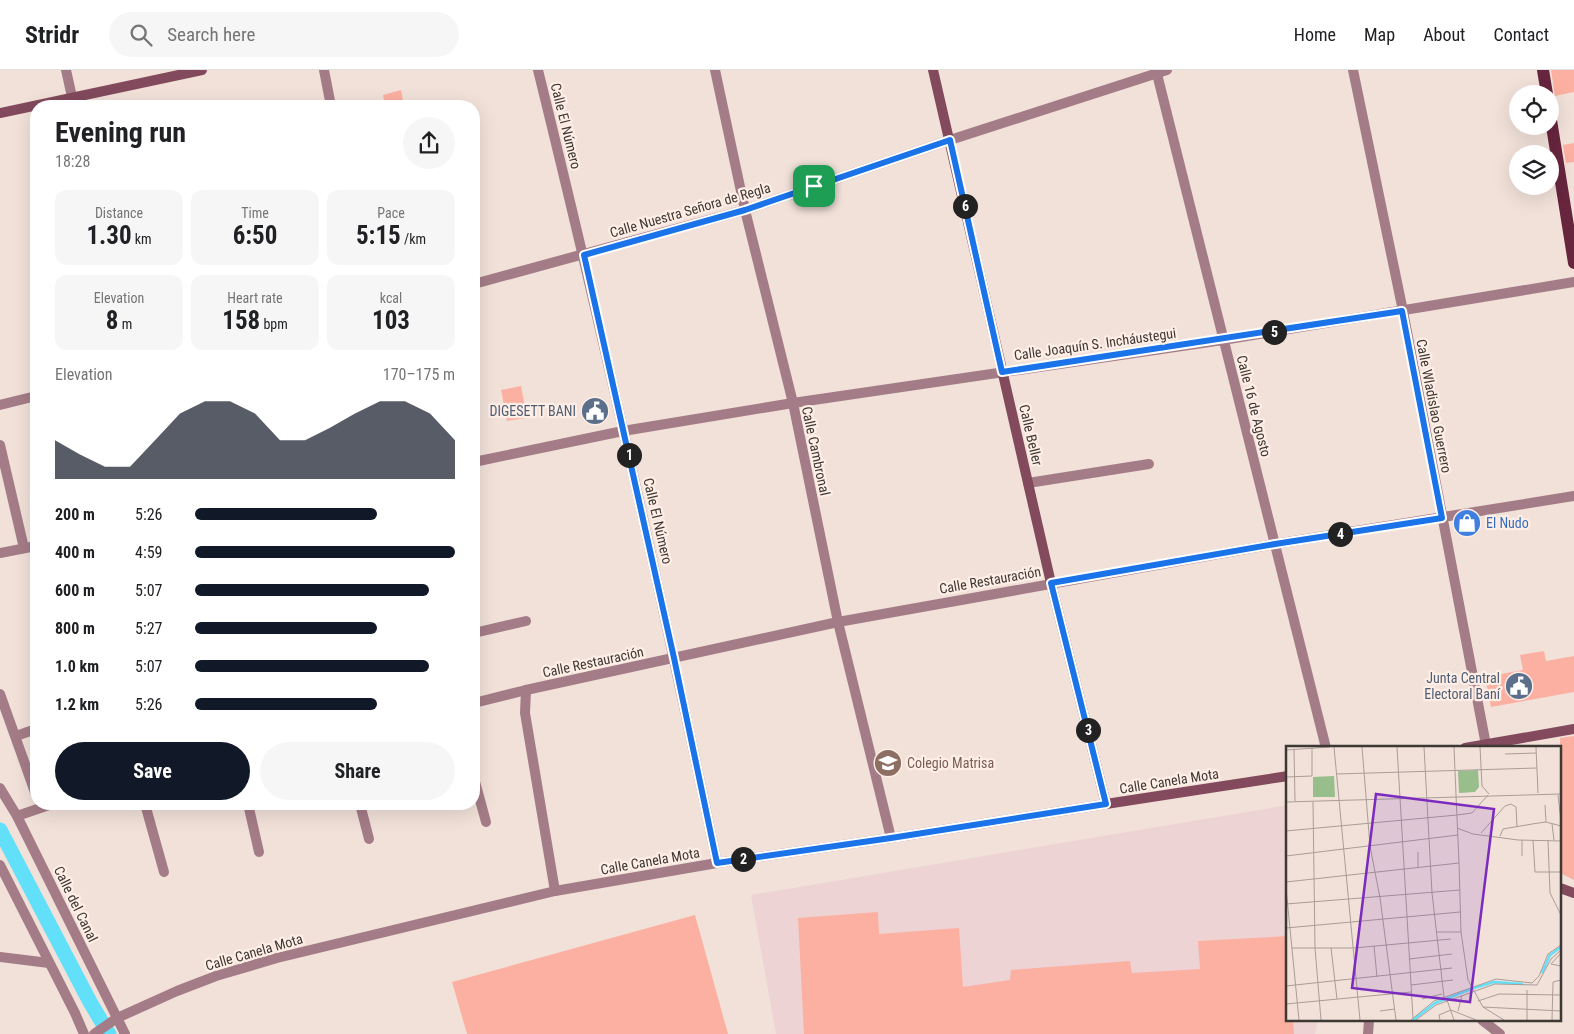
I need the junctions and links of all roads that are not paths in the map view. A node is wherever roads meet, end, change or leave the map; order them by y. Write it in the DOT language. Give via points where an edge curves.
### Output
graph roads {
  1 [pos="66,70"];
  2 [pos="202,70"];
  3 [pos="324,70"];
  4 [pos="538,70"];
  5 [pos="715,70"];
  6 [pos="933,70"];
  7 [pos="1353,70"];
  8 [pos="1543,70"];
  9 [pos="1160,71"];
  10 [pos="1546,85"];
  11 [pos="73,100"];
  12 [pos="81,100"];
  13 [pos="331,100"];
  14 [pos="30,108"];
  15 [pos="0,113"];
  16 [pos="1553,135"];
  17 [pos="950,140"];
  18 [pos="745,210"];
  19 [pos="584,255"];
  20 [pos="1574,263"];
  21 [pos="480,282"];
  22 [pos="1574,282"];
  23 [pos="1402,311"];
  24 [pos="1224,340"];
  25 [pos="1002,372"];
  26 [pos="30,398"];
  27 [pos="792,403"];
  28 [pos="0,405"];
  29 [pos="624,430"];
  30 [pos="0,445"];
  31 [pos="480,461"];
  32 [pos="1149,464"];
  33 [pos="1028,483"];
  34 [pos="1574,496"];
  35 [pos="1442,518"];
  36 [pos="1275,544"];
  37 [pos="30,547"];
  38 [pos="24,548"];
  39 [pos="0,552"];
  40 [pos="1051,583"];
  41 [pos="526,621"];
  42 [pos="838,622"];
  43 [pos="480,631"];
  44 [pos="674,658"];
  45 [pos="526,690"];
  46 [pos="0,694"];
  47 [pos="480,702"];
  48 [pos="1574,729"];
  49 [pos="30,731"];
  50 [pos="16,736"];
  51 [pos="1326,746"];
  52 [pos="1486,746"];
  53 [pos="1286,776"];
  54 [pos="30,777"];
  55 [pos="0,788"];
  56 [pos="480,800"];
  57 [pos="1106,804"];
  58 [pos="30,810"];
  59 [pos="147,810"];
  60 [pos="249,810"];
  61 [pos="362,810"];
  62 [pos="17,816"];
  63 [pos="486,822"];
  64 [pos="891,838"];
  65 [pos="369,839"];
  66 [pos="259,852"];
  67 [pos="717,863"];
  68 [pos="0,866"];
  69 [pos="164,872"];
  70 [pos="1562,889"];
  71 [pos="555,891"];
  72 [pos="1574,893"];
  73 [pos="0,957"];
  74 [pos="50,963"];
  75 [pos="117,1018"];
  76 [pos="1485,1022"];
  77 [pos="84,1034"];
  78 [pos="94,1034"];
  79 [pos="124,1034"];
  80 [pos="1500,1034"];
  1 -- 11 [label="street"];
  2 -- 12 [label="main road"];
  3 -- 13 [label="street"];
  4 -- 19 [label="street, Calle El Número"];
  5 -- 18 [label="street, Calle Cambronal"];
  6 -- 17 [label="main road, Calle Beller"];
  7 -- 23 [label="street, Calle Wladislao Guerrero"];
  8 -- 10 [label="main road"];
  9 -- 17 [label="street, Calle Nuestra Señora de Regla"];
  9 -- 24 [label="street, Calle 16 de Agosto"];
  14 -- 15 [label="main road"];
  16 -- 20 [label="main road"];
  17 -- 18 [label="street, Calle Nuestra Señora de Regla"];
  17 -- 25 [label="main road, Calle Beller"];
  18 -- 19 [label="street, Calle Nuestra Señora de Regla"];
  18 -- 27 [label="street, Calle Cambronal"];
  19 -- 21 [label="street, Calle Nuestra Señora de Regla"];
  19 -- 29 [label="street, Calle El Número"];
  22 -- 23 [label="street, Calle Joaquín S. Incháustegui"];
  23 -- 24 [label="street, Calle Joaquín S. Incháustegui"];
  23 -- 35 [label="street, Calle Wladislao Guerrero"];
  24 -- 25 [label="street, Calle Joaquín S. Incháustegui"];
  24 -- 36 [label="street, Calle 16 de Agosto"];
  25 -- 27 [label="street, Calle Joaquín S. Incháustegui"];
  25 -- 33 [label="main road, Calle Beller"];
  26 -- 28 [label="street"];
  27 -- 29 [label="street, Calle Joaquín S. Incháustegui"];
  27 -- 42 [label="street, Calle Cambronal"];
  29 -- 31 [label="street, Calle Joaquín S. Incháustegui"];
  29 -- 44 [label="street, Calle El Número"];
  30 -- 38 [label="street"];
  32 -- 33 [label="street"];
  33 -- 40 [label="main road, Calle Beller"];
  34 -- 35 [label="street, Calle Restauración"];
  35 -- 36 [label="street, Calle Restauración"];
  35 -- 52 [label="street, Calle Wladislao Guerrero"];
  36 -- 40 [label="street, Calle Restauración"];
  36 -- 51 [label="street, Calle 16 de Agosto"];
  37 -- 38 [label="street"];
  38 -- 39 [label="street"];
  40 -- 42 [label="street, Calle Restauración"];
  40 -- 57 [label="main road, Calle Beller"];
  41 -- 43 [label="street"];
  42 -- 44 [label="street, Calle Restauración"];
  42 -- 64 [label="street, Calle Cambronal"];
  44 -- 45 [label="street, Calle Restauración"];
  44 -- 67 [label="street, Calle El Número"];
  45 -- 47 [label="street, Calle Restauración"];
  45 -- 71 [label="street" via="525,713"];
  46 -- 50 [label="street"];
  48 -- 52 [label="main road"];
  49 -- 50 [label="street"];
  50 -- 54 [label="street"];
  53 -- 57 [label="main road, Calle Canela Mota"];
  55 -- 62 [label="street, Calle del Canal"];
  56 -- 63 [label="street"];
  57 -- 64 [label="street, Calle Canela Mota"];
  58 -- 62 [label="street"];
  59 -- 69 [label="street"];
  60 -- 66 [label="street"];
  61 -- 65 [label="street"];
  62 -- 75 [label="street, Calle del Canal"];
  64 -- 67 [label="street, Calle Canela Mota"];
  67 -- 71 [label="street, Calle Canela Mota"];
  68 -- 74 [label="street"];
  70 -- 72 [label="main road"];
  71 -- 75 [label="street, Calle Canela Mota" via="242,968 177,991"];
  73 -- 74 [label="street"];
  74 -- 77 [label="street"];
  75 -- 78 [label="street, Calle Canela Mota"];
  75 -- 79 [label="street, Calle del Canal"];
  76 -- 80 [label="street"];
}
